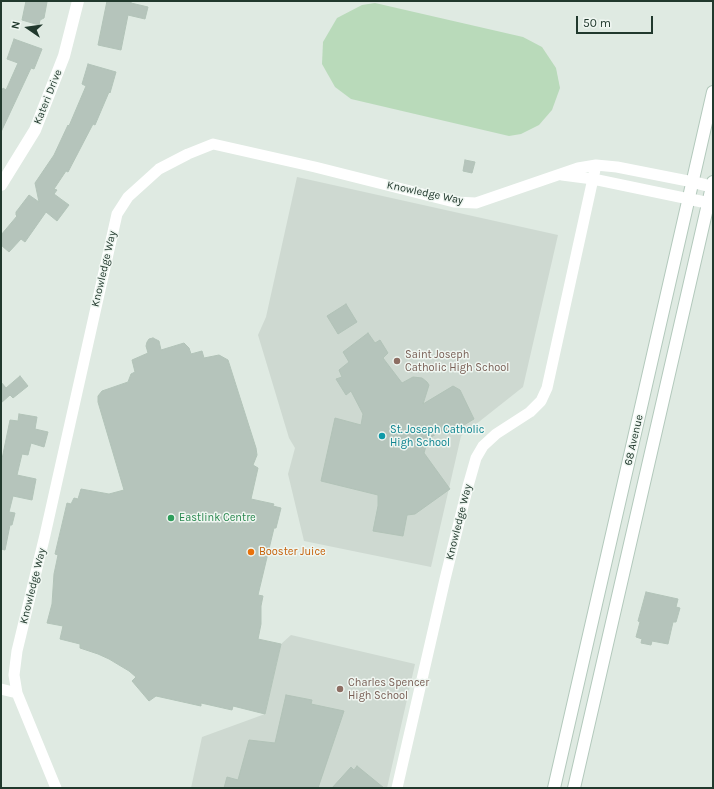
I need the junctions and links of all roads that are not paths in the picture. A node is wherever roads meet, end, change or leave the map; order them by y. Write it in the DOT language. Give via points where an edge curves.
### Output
graph roads {
  1 [pos="78,1"];
  2 [pos="713,92"];
  3 [pos="596,165"];
  4 [pos="560,175"];
  5 [pos="593,179"];
  6 [pos="693,182"];
  7 [pos="1,185"];
  8 [pos="713,185"];
  9 [pos="689,199"];
  10 [pos="711,204"];
  11 [pos="1,689"];
  12 [pos="17,693"];
  13 [pos="399,785"];
  14 [pos="56,788"];
  15 [pos="554,788"];
  16 [pos="574,788"];
  1 -- 7 [label="main road, Kateri Drive" via="64,56 35,130"];
  2 -- 6 [label="main road, 68 Avenue"];
  3 -- 4 [label="street, Knowledge Way"];
  3 -- 5 [label="street, Knowledge Way"];
  3 -- 6 [label="street, Knowledge Way"];
  4 -- 5 [label="street, Knowledge Way"];
  4 -- 12 [label="street, Knowledge Way" via="476,203 454,202 213,144 159,168 128,197 117,214 17,651 14,675"];
  5 -- 9 [label="street, Knowledge Way"];
  5 -- 13 [label="street, Knowledge Way" via="547,388 541,401 530,412 496,434 483,446 476,458 443,587"];
  6 -- 8 [label="main road, Knowledge Way"];
  6 -- 9 [label="main road, 68 Avenue"];
  8 -- 10 [label="main road, 68 Avenue"];
  9 -- 10 [label="main road, Knowledge Way"];
  9 -- 15 [label="main road, 68 Avenue"];
  10 -- 16 [label="main road, 68 Avenue"];
  11 -- 12 [label="street"];
  12 -- 14 [label="street, Knowledge Way"];
}
